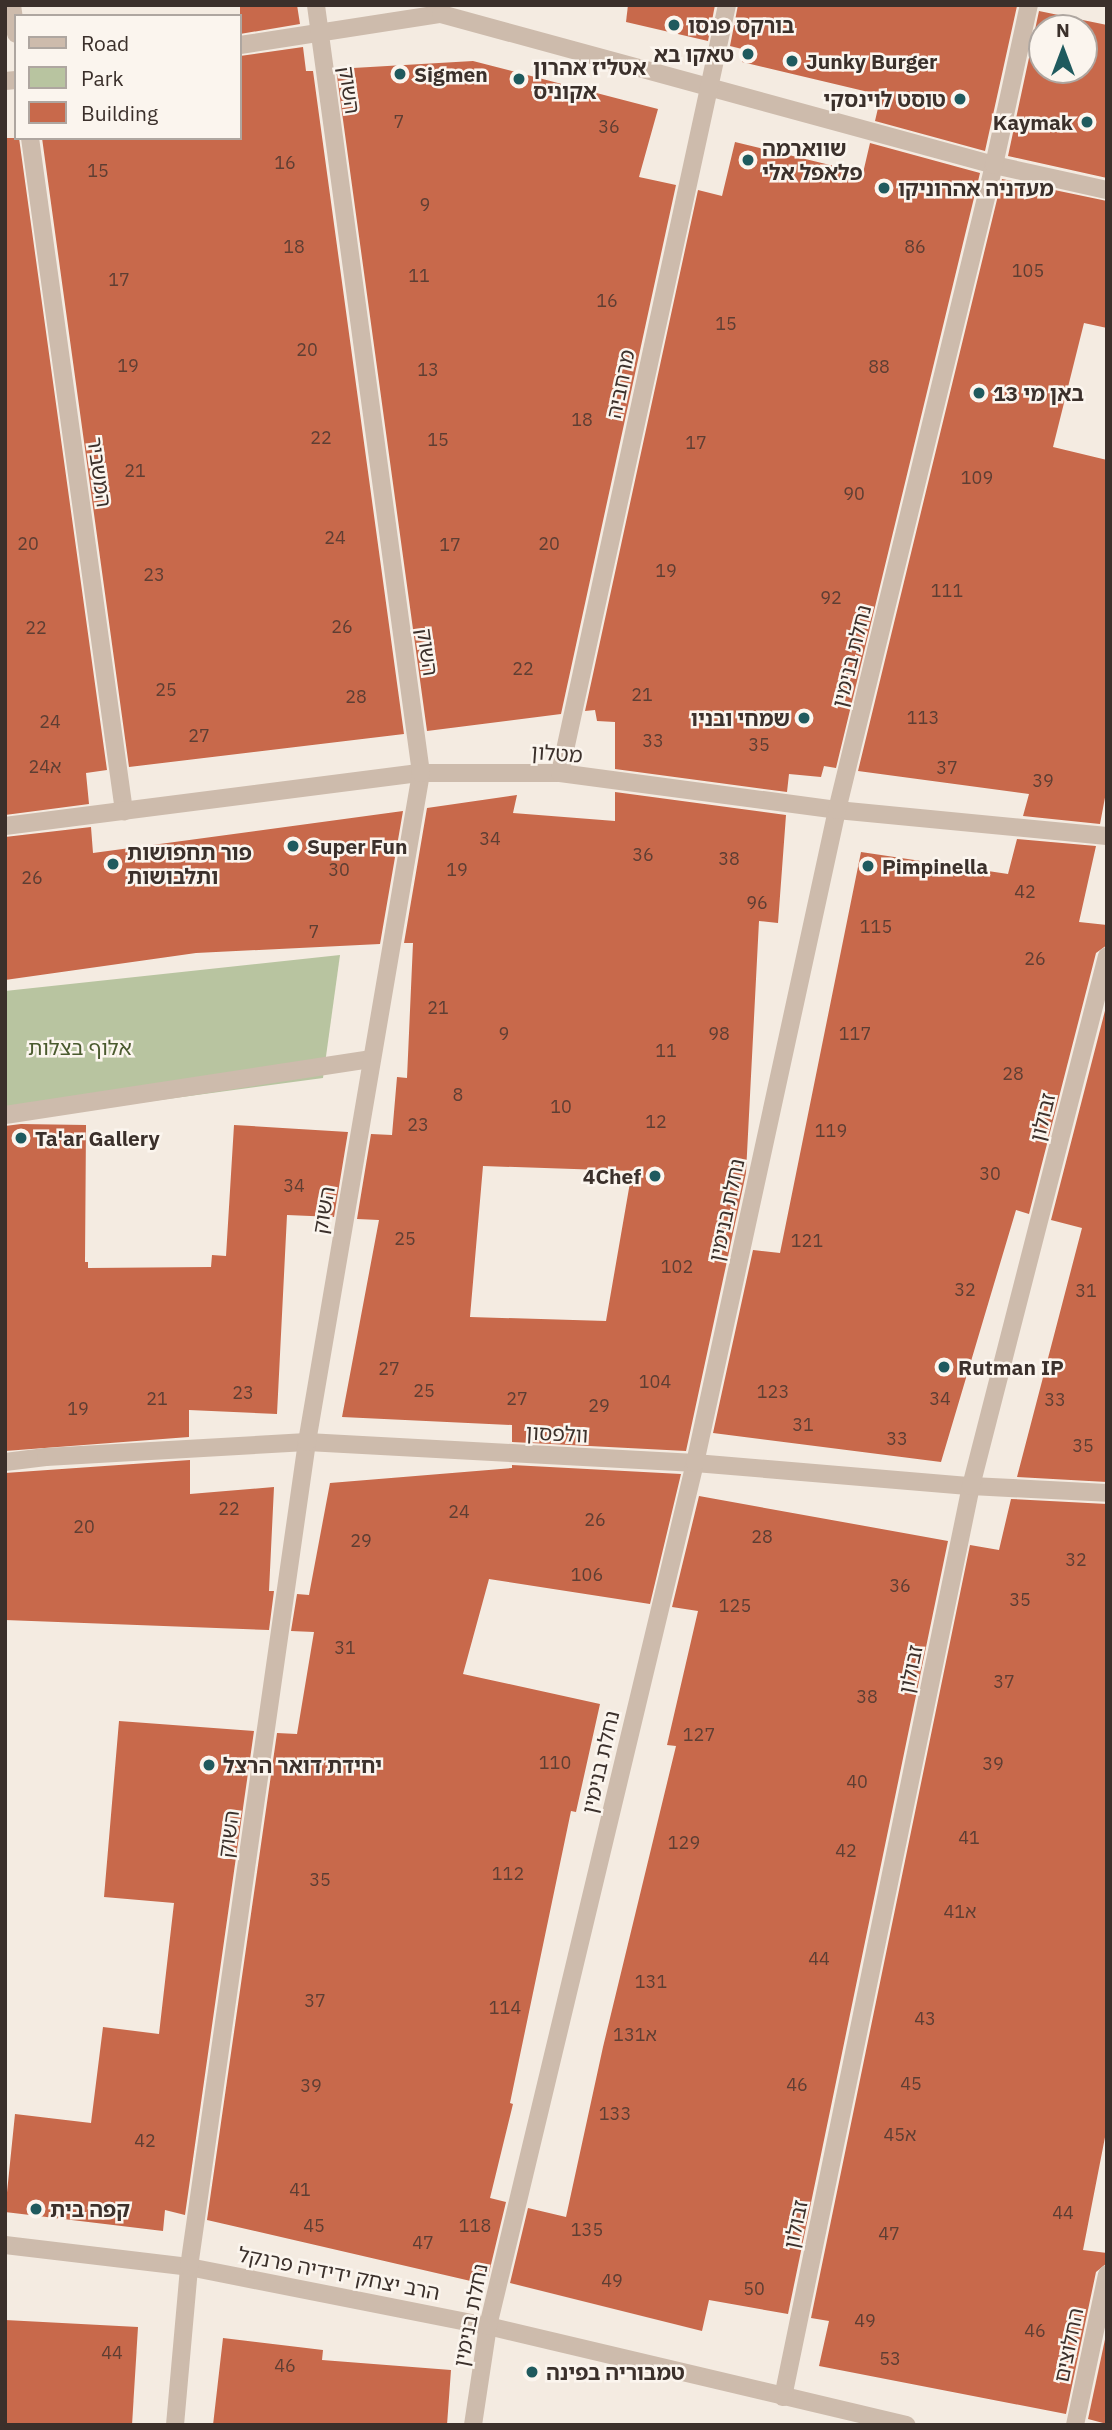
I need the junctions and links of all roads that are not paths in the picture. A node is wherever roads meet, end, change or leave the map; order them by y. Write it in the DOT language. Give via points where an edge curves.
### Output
graph roads {
  1 [pos="316,5"];
  2 [pos="727,5"];
  3 [pos="1029,5"];
  4 [pos="442,10"];
  5 [pos="319,32"];
  6 [pos="242,45"];
  7 [pos="707,87"];
  8 [pos="30,140"];
  9 [pos="994,164"];
  10 [pos="1107,190"];
  11 [pos="421,773"];
  12 [pos="560,773"];
  13 [pos="837,810"];
  14 [pos="124,811"];
  15 [pos="5,826"];
  16 [pos="1107,836"];
  17 [pos="1107,956"];
  18 [pos="372,1059"];
  19 [pos="5,1115"];
  20 [pos="307,1442"];
  21 [pos="5,1462"];
  22 [pos="695,1463"];
  23 [pos="971,1486"];
  24 [pos="1107,1493"];
  25 [pos="5,2245"];
  26 [pos="189,2267"];
  27 [pos="1107,2274"];
  28 [pos="488,2326"];
  29 [pos="783,2397"];
  30 [pos="175,2425"];
  31 [pos="473,2425"];
  32 [pos="906,2425"];
  33 [pos="1075,2425"];
  1 -- 5 [label="street, השוק"];
  2 -- 7 [label="street, מרחביה"];
  3 -- 9 [label="street, נחלת בנימין"];
  4 -- 5 [label="street"];
  4 -- 7 [label="street"];
  5 -- 6 [label="street"];
  5 -- 11 [label="street, השוק"];
  7 -- 9 [label="street"];
  7 -- 12 [label="street, מרחביה"];
  8 -- 14 [label="street, המשביר"];
  9 -- 10 [label="street"];
  9 -- 13 [label="street, נחלת בנימין"];
  11 -- 12 [label="street, מטלון"];
  11 -- 14 [label="street, מטלון"];
  11 -- 18 [label="street, השוק"];
  12 -- 13 [label="street, מטלון"];
  13 -- 16 [label="street, מטלון"];
  13 -- 22 [label="street, נחלת בנימין"];
  14 -- 15 [label="street, מטלון"];
  17 -- 23 [label="street, זבולון"];
  18 -- 19 [label="street"];
  18 -- 20 [label="street, השוק"];
  20 -- 21 [label="street, וולפסון"];
  20 -- 22 [label="street, וולפסון"];
  20 -- 26 [label="street, השוק"];
  22 -- 23 [label="street, וולפסון"];
  22 -- 28 [label="street, נחלת בנימין"];
  23 -- 24 [label="street, וולפסון"];
  23 -- 29 [label="street, זבולון"];
  25 -- 26 [label="street, הרב יצחק ידידיה פרנקל"];
  26 -- 28 [label="street, הרב יצחק ידידיה פרנקל"];
  26 -- 30 [label="street, השוק"];
  27 -- 33 [label="street, החלוצים"];
  28 -- 29 [label="street, הרב יצחק ידידיה פרנקל"];
  28 -- 31 [label="street, נחלת בנימין"];
  29 -- 32 [label="street, הרב יצחק ידידיה פרנקל"];
}
